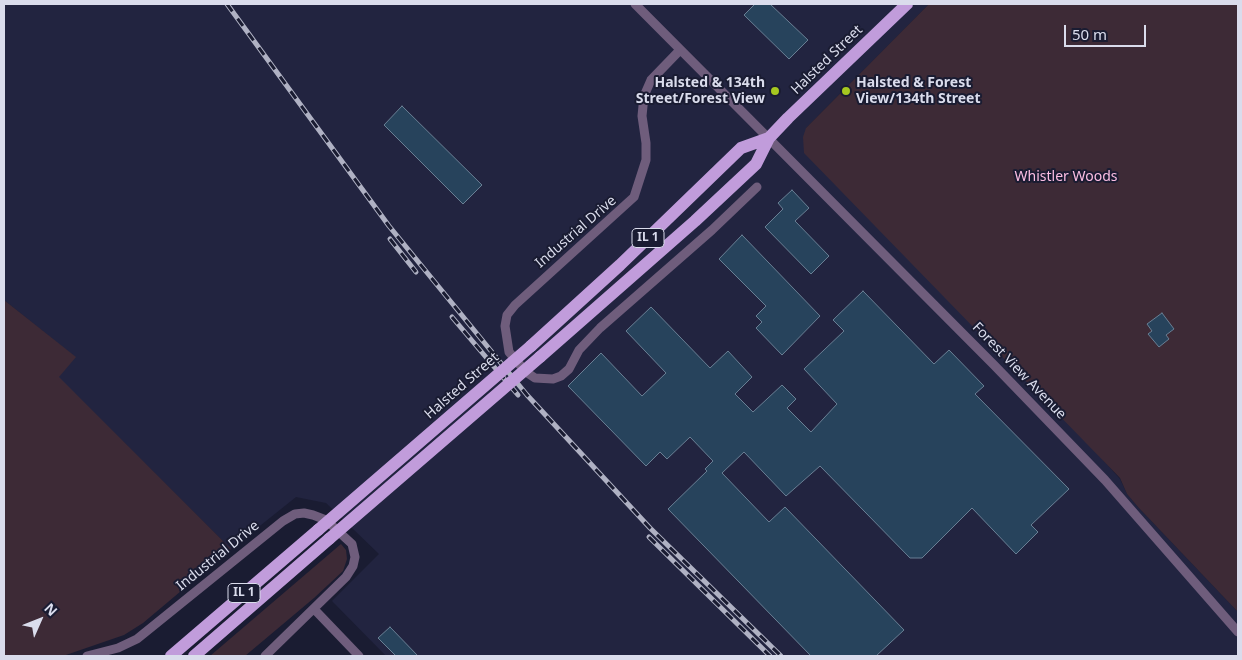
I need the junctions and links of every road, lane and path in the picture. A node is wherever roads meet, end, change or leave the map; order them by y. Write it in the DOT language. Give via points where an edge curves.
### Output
graph roads {
  1 [pos="635,4"];
  2 [pos="907,4"];
  3 [pos="680,50"];
  4 [pos="769,138"];
  5 [pos="757,187"];
  6 [pos="314,609"];
  7 [pos="1238,632"];
  8 [pos="87,656"];
  9 [pos="171,656"];
  10 [pos="194,656"];
  11 [pos="265,656"];
  12 [pos="359,656"];
  1 -- 3 [label="street, Forest View Avenue"];
  2 -- 4 [label="main road, Halsted Street / IL 1"];
  3 -- 4 [label="street, Forest View Avenue"];
  3 -- 5 [label="street, Industrial Drive" via="650,80 644,96 642,116 646,160 634,196 524,296 508,315 505,326 509,352 535,378 553,379 569,369 584,345 600,328"];
  4 -- 7 [label="street, Forest View Avenue" via="1105,480"];
  4 -- 9 [label="main road, Halsted Street / IL 1, bridge" via="741,148 531,346"];
  4 -- 10 [label="main road, Halsted Street / IL 1, bridge" via="756,164 695,221"];
  6 -- 8 [label="street, Industrial Drive" via="346,577 356,557 352,544 326,520 304,513 295,514 144,634 118,648"];
  6 -- 11 [label="street"];
  6 -- 12 [label="street"];
}
